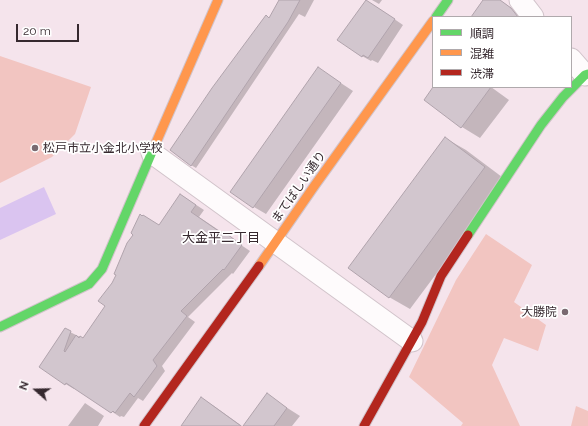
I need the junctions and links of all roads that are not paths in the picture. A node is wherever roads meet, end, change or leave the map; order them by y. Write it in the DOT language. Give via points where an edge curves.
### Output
graph roads {
  1 [pos="218,0"];
  2 [pos="448,0"];
  3 [pos="520,0"];
  4 [pos="437,16"];
  5 [pos="532,16"];
  6 [pos="432,22"];
  7 [pos="572,60"];
  8 [pos="586,74"];
  9 [pos="152,153"];
  10 [pos="276,242"];
  11 [pos="0,327"];
  12 [pos="412,341"];
  13 [pos="144,426"];
  14 [pos="364,426"];
  1 -- 9 [label="street"];
  2 -- 4 [label="street"];
  3 -- 5 [label="street"];
  6 -- 10 [label="street, まてばしい通り"];
  7 -- 8 [label="street"];
  8 -- 12 [label="street" via="563,97 541,125 450,262"];
  9 -- 10 [label="street"];
  9 -- 11 [label="street" via="102,269 90,284"];
  10 -- 12 [label="street"];
  10 -- 13 [label="street, まてばしい通り"];
  12 -- 14 [label="street"];
}
